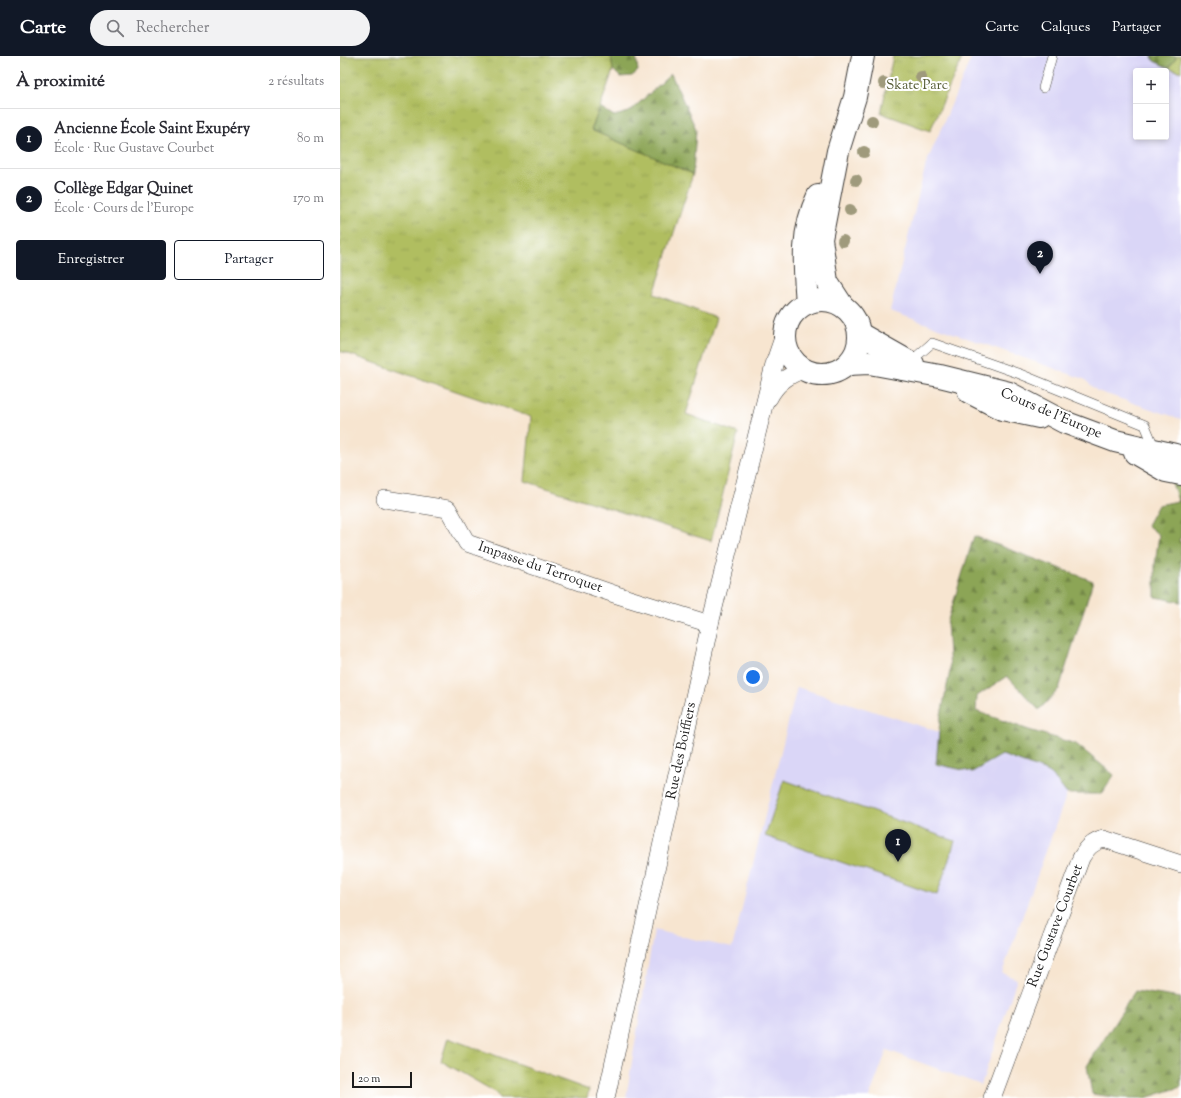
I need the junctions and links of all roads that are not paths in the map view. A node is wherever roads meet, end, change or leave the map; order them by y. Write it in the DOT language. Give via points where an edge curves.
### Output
graph roads {
  1 [pos="863,56"];
  2 [pos="1052,56"];
  3 [pos="1043,88"];
  4 [pos="838,151"];
  5 [pos="807,303"];
  6 [pos="842,305"];
  7 [pos="785,332"];
  8 [pos="860,334"];
  9 [pos="910,362"];
  10 [pos="848,364"];
  11 [pos="803,370"];
  12 [pos="940,376"];
  13 [pos="765,406"];
  14 [pos="1115,441"];
  15 [pos="1156,450"];
  16 [pos="1181,458"];
  17 [pos="1181,474"];
  18 [pos="385,498"];
  19 [pos="710,624"];
  20 [pos="1181,864"];
  21 [pos="606,1098"];
  22 [pos="992,1098"];
  1 -- 4 [label="street" via="855,97"];
  2 -- 3 [label="lane"];
  4 -- 5 [label="street" via="814,204 807,229 803,264"];
  4 -- 6 [label="street" via="821,239 827,282"];
  5 -- 6 [label="street" via="821,300"];
  5 -- 7 [label="street" via="792,316"];
  6 -- 8 [label="street" via="853,316"];
  7 -- 11 [label="street" via="789,355"];
  7 -- 13 [label="street, Rue des Boiffiers" via="775,361"];
  8 -- 9 [label="street, Cours de l'Europe"];
  8 -- 10 [label="street" via="857,351"];
  9 -- 12 [label="street, Cours de l'Europe"];
  9 -- 15 [label="lane" via="932,344 1020,374 1145,425"];
  10 -- 11 [label="street" via="828,374 815,374"];
  10 -- 12 [label="street, Cours de l'Europe" via="869,363"];
  11 -- 13 [label="street, Rue des Boiffiers" via="792,374 777,386"];
  12 -- 14 [label="street, Cours de l'Europe" via="1009,393 1064,422"];
  13 -- 19 [label="street, Rue des Boiffiers"];
  14 -- 15 [label="street, Cours de l'Europe"];
  14 -- 17 [label="street, Cours de l'Europe" via="1166,471"];
  15 -- 16 [label="street, Cours de l'Europe"];
  18 -- 19 [label="street, Impasse du Terroquet" via="448,509 467,543 624,598"];
  19 -- 21 [label="street, Rue des Boiffiers"];
  20 -- 22 [label="street, Rue Gustave Courbet" via="1104,839 1094,842 1086,849"];
}
